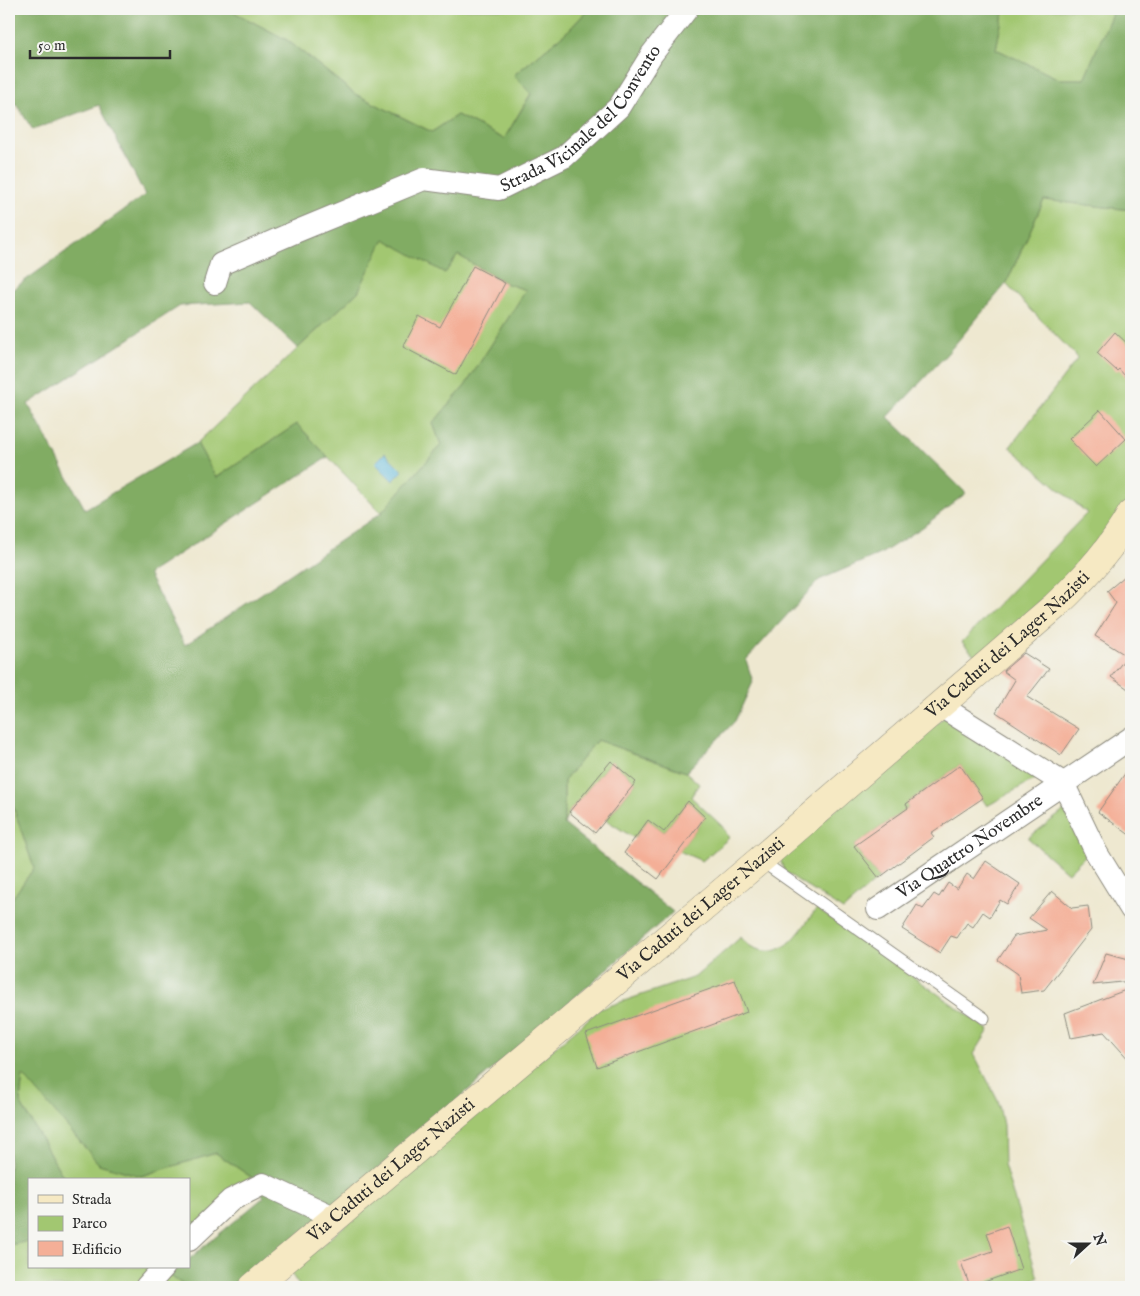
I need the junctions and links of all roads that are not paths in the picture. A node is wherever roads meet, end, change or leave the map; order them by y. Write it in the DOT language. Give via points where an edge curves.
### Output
graph roads {
  1 [pos="687,9"];
  2 [pos="215,283"];
  3 [pos="1131,514"];
  4 [pos="939,705"];
  5 [pos="1131,738"];
  6 [pos="1062,783"];
  7 [pos="760,860"];
  8 [pos="878,909"];
  9 [pos="1131,909"];
  10 [pos="984,1018"];
  11 [pos="333,1220"];
  12 [pos="190,1239"];
  13 [pos="163,1268"];
  14 [pos="146,1287"];
  15 [pos="253,1287"];
  1 -- 2 [label="street, Strada Vicinale del Convento" via="652,54 619,107 564,157 499,189 424,179 221,264"];
  3 -- 4 [label="main road, Via Caduti dei Lager Nazisti" via="1121,532 1076,587"];
  4 -- 6 [label="street, Via Quattro Novembre"];
  4 -- 7 [label="main road, Via Caduti dei Lager Nazisti"];
  5 -- 6 [label="street, Via Quattro Novembre"];
  6 -- 8 [label="street, Via Quattro Novembre"];
  6 -- 9 [label="street, Via Quattro Novembre" via="1096,852"];
  7 -- 10 [label="lane"];
  7 -- 11 [label="main road, Via Caduti dei Lager Nazisti"];
  11 -- 12 [label="street" via="325,1213 263,1184 231,1200"];
  11 -- 15 [label="main road, Via Caduti dei Lager Nazisti"];
  13 -- 14 [label="street"];
}
